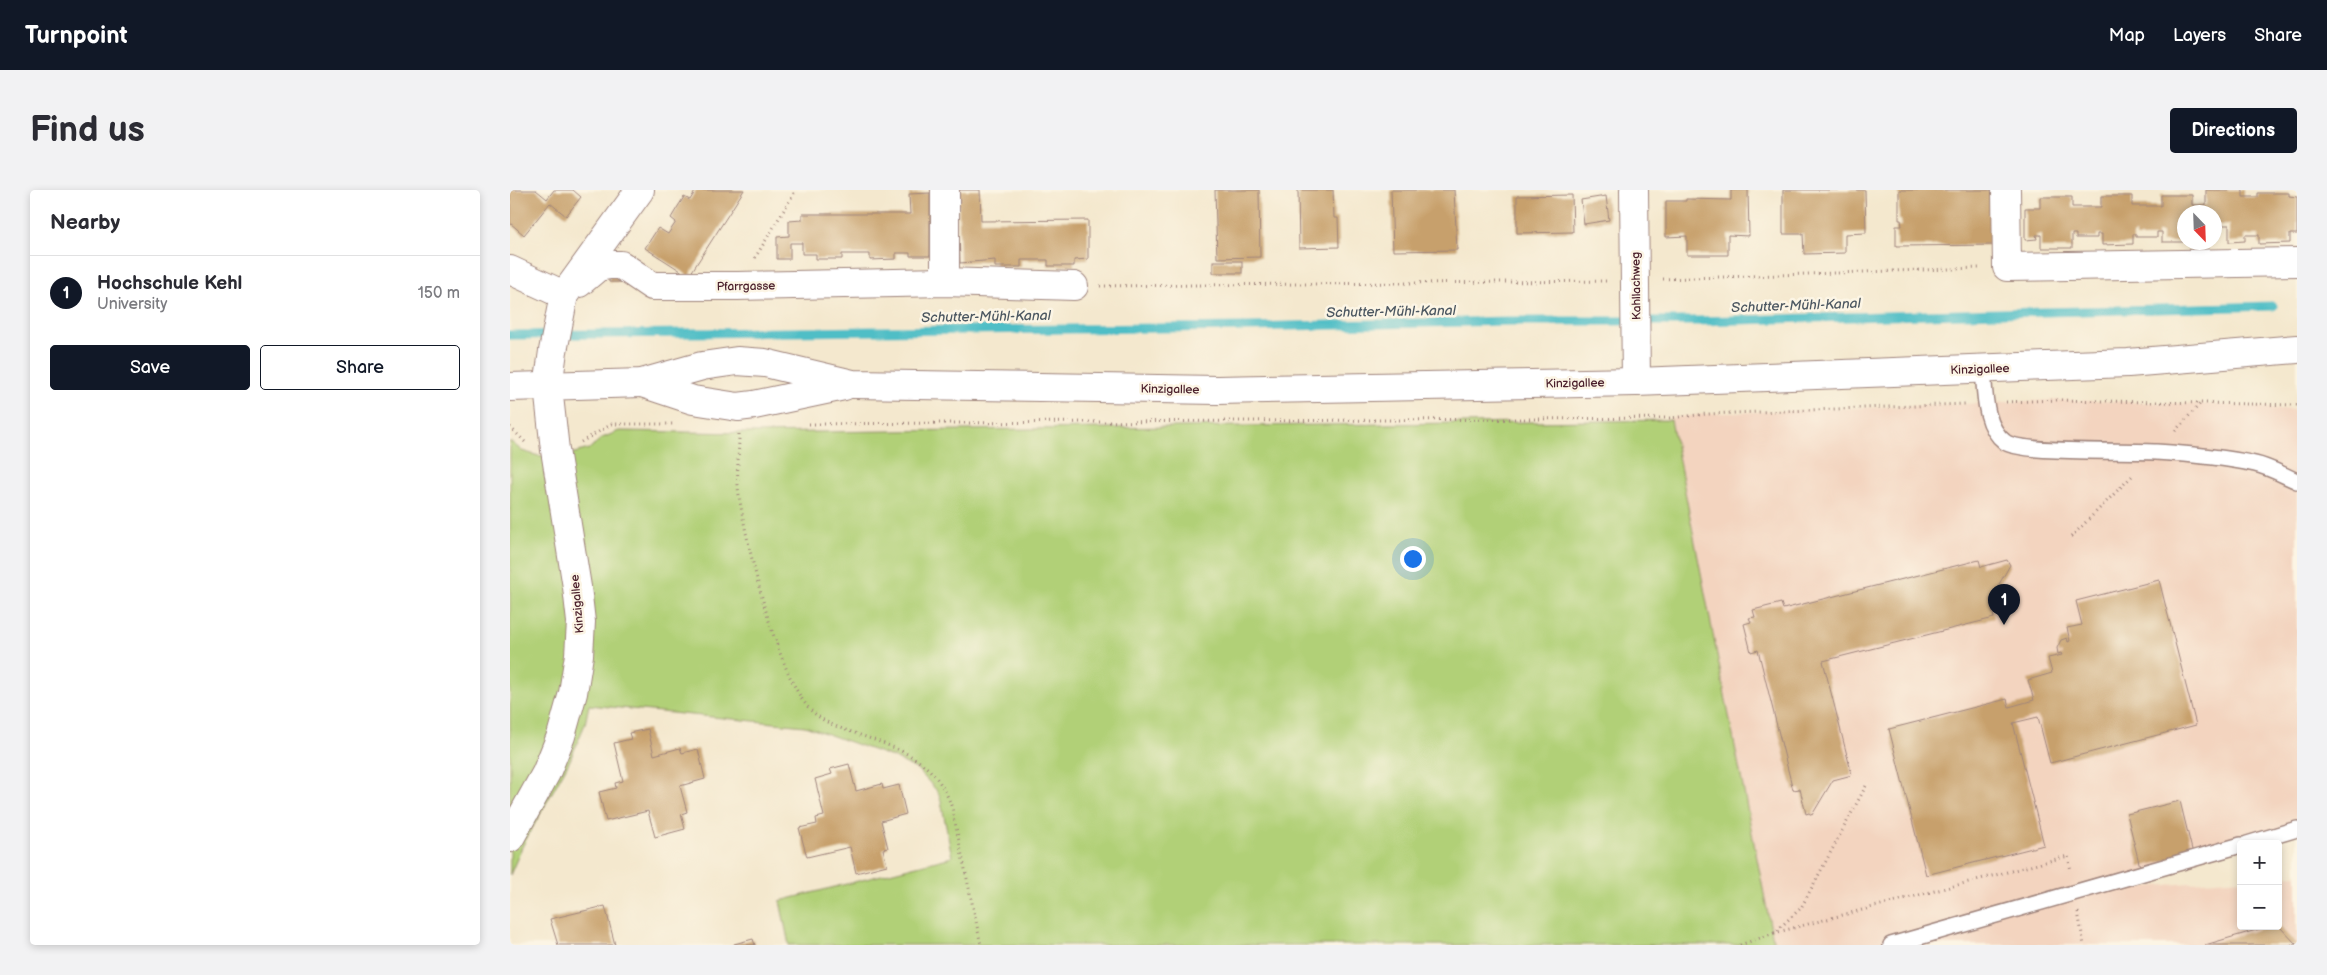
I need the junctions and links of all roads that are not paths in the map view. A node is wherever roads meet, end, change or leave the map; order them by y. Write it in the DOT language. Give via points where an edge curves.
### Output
graph roads {
  1 [pos="640,190"];
  2 [pos="944,190"];
  3 [pos="1634,190"];
  4 [pos="2006,190"];
  5 [pos="2297,262"];
  6 [pos="510,270"];
  7 [pos="945,282"];
  8 [pos="1074,286"];
  9 [pos="564,295"];
  10 [pos="2297,349"];
  11 [pos="1983,368"];
  12 [pos="1636,382"];
  13 [pos="642,383"];
  14 [pos="853,384"];
  15 [pos="510,387"];
  16 [pos="548,387"];
  17 [pos="2297,481"];
  18 [pos="2297,829"];
  19 [pos="510,838"];
  20 [pos="2260,840"];
  21 [pos="2237,846"];
  22 [pos="1891,945"];
  1 -- 9 [label="street"];
  2 -- 7 [label="street"];
  3 -- 12 [label="street, Kahllachweg"];
  4 -- 5 [label="street" via="2007,267"];
  6 -- 9 [label="street"];
  7 -- 8 [label="street, Pfarrgasse"];
  7 -- 9 [label="street, Pfarrgasse" via="652,286 621,265 610,264 598,267"];
  9 -- 16 [label="street"];
  10 -- 11 [label="street, Kinzigallee" via="2128,363"];
  11 -- 12 [label="street, Kinzigallee"];
  11 -- 17 [label="lane" via="1986,403 1996,433 2007,444 2028,449 2156,452 2220,458 2256,464"];
  12 -- 14 [label="street, Kinzigallee" via="1217,390"];
  13 -- 14 [label="street, Kinzigallee" via="702,366 737,361 765,363"];
  13 -- 14 [label="street, Kinzigallee" via="693,400 738,407"];
  13 -- 16 [label="street, Kinzigallee"];
  15 -- 16 [label="street, Kinzigallee"];
  16 -- 19 [label="street, Kinzigallee" via="577,587 581,622 579,655 561,736 546,773"];
  18 -- 20 [label="lane"];
  21 -- 22 [label="lane"];
}
